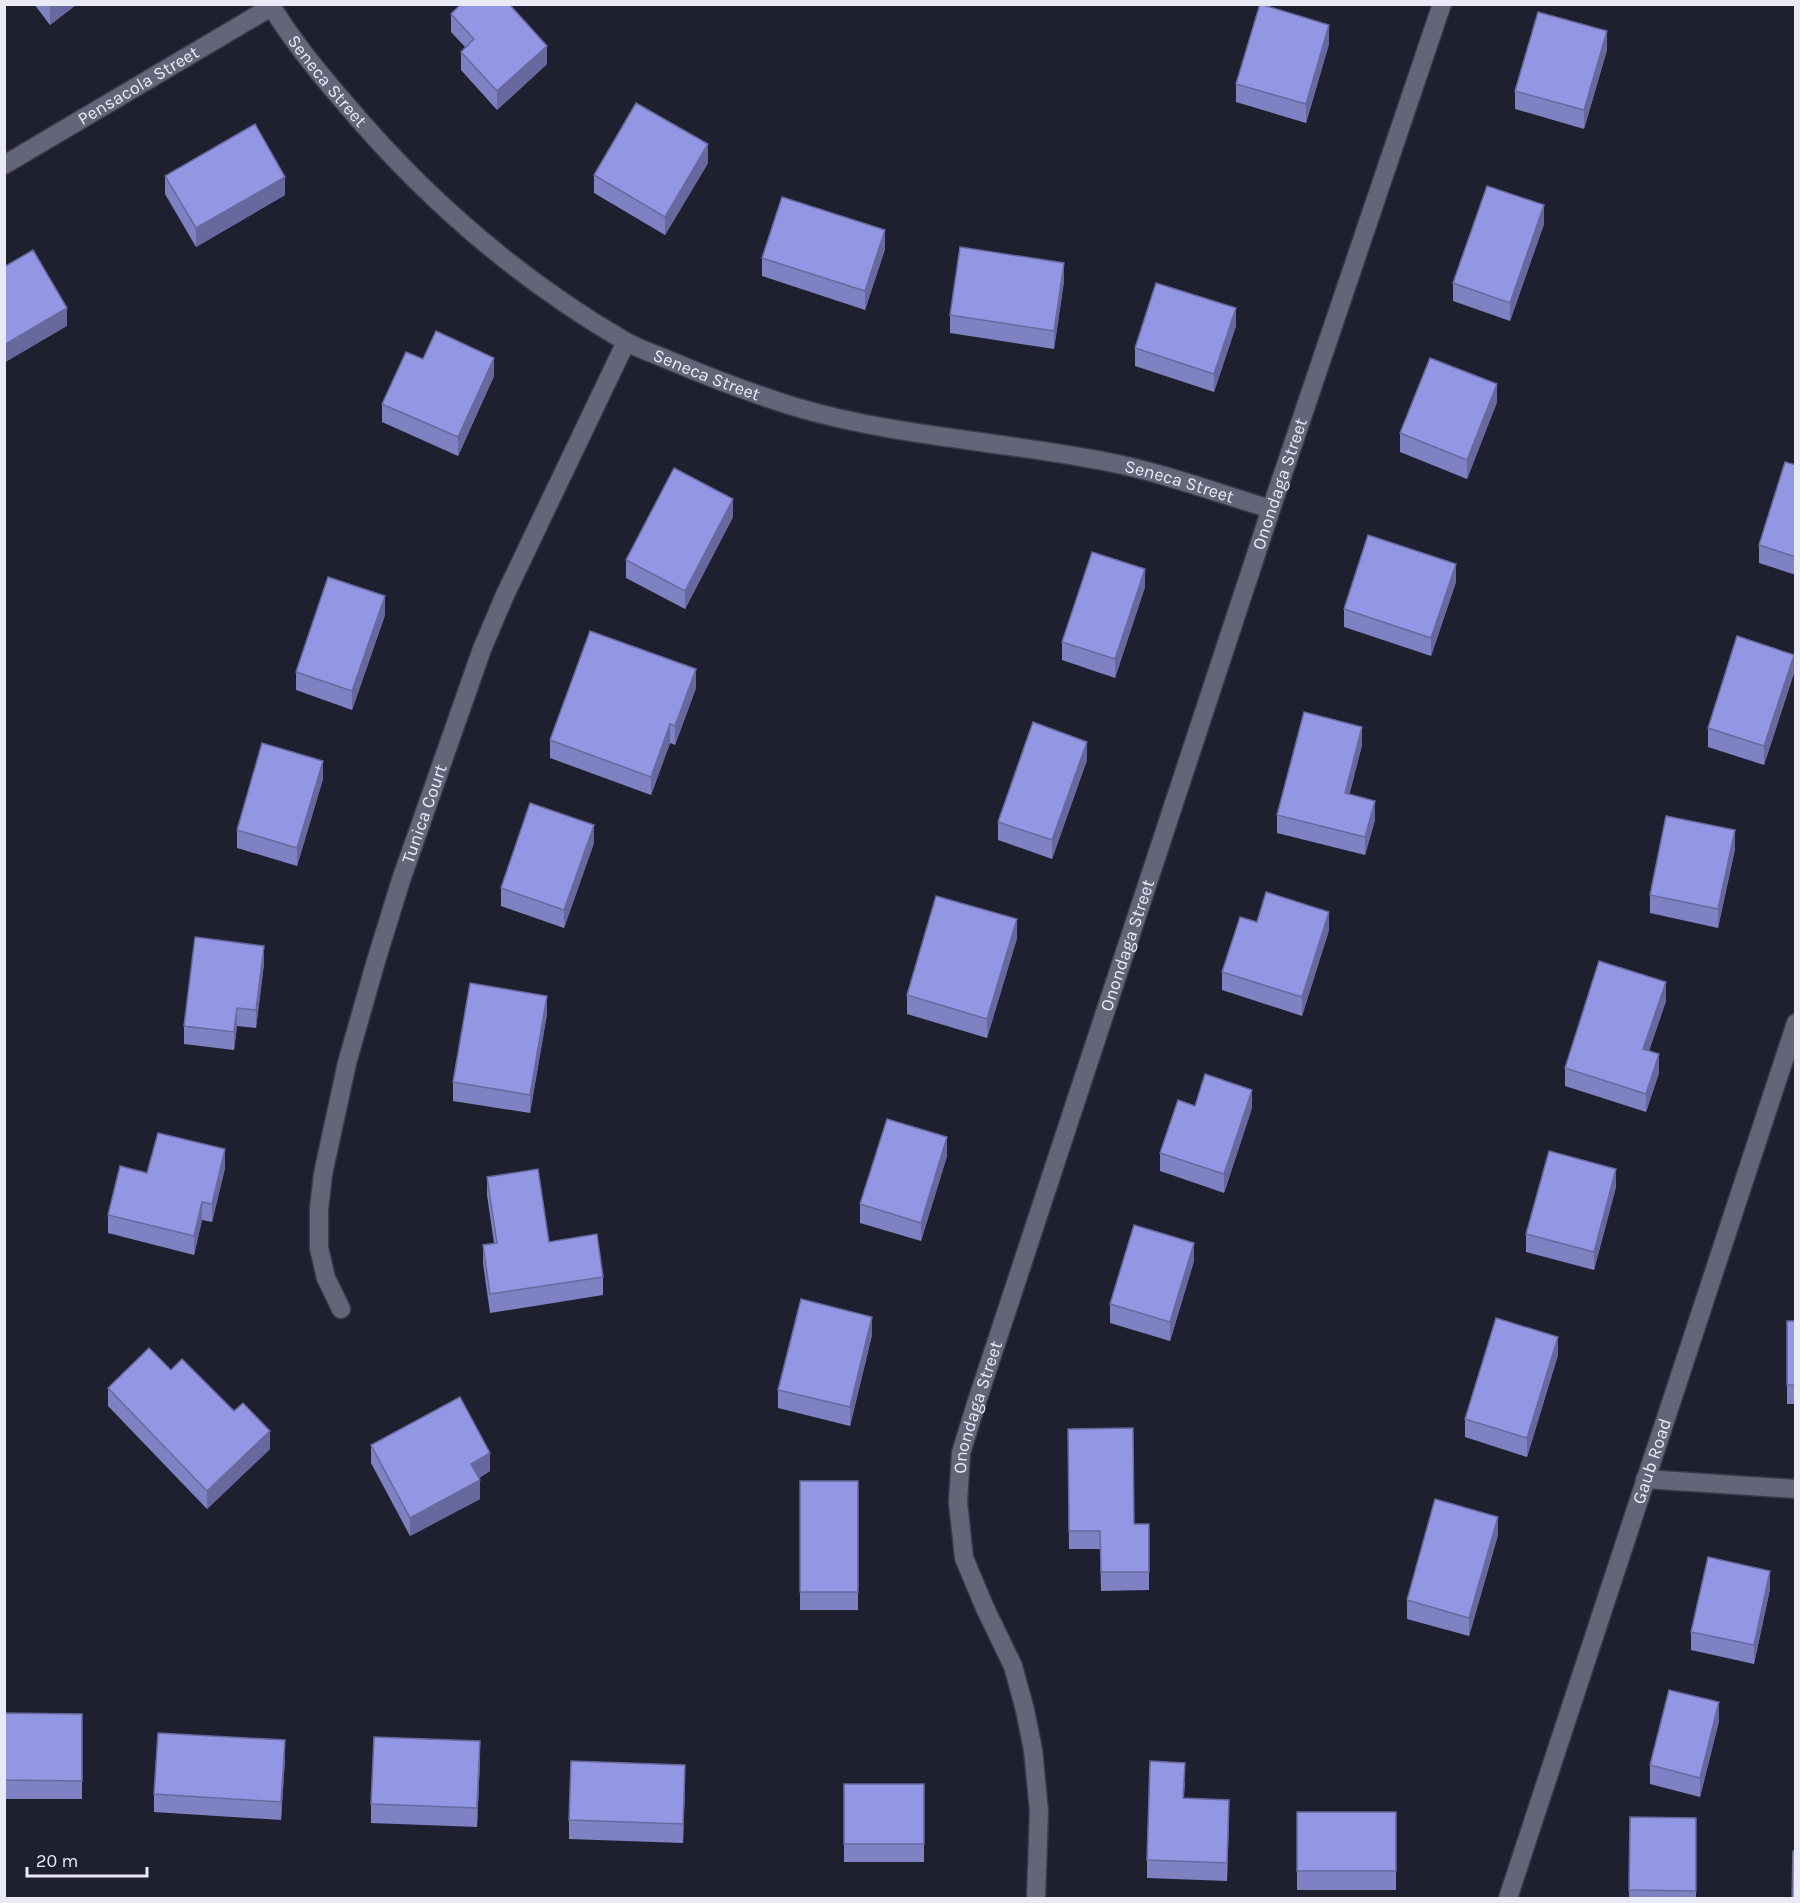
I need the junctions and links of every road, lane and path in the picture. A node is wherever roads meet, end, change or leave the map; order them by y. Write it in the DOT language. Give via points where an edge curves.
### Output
graph roads {
  1 [pos="1442,4"];
  2 [pos="271,6"];
  3 [pos="4,165"];
  4 [pos="626,342"];
  5 [pos="1271,509"];
  6 [pos="1796,1023"];
  7 [pos="341,1309"];
  8 [pos="1645,1479"];
  9 [pos="1796,1489"];
  10 [pos="1036,1899"];
  11 [pos="1508,1899"];
  1 -- 5 [label="street, Onondaga Street"];
  2 -- 3 [label="street, Pensacola Street"];
  2 -- 4 [label="street, Seneca Street" via="317,71 405,170 477,236 572,308"];
  4 -- 5 [label="street, Seneca Street" via="708,377 793,406 905,431 1109,462"];
  4 -- 7 [label="street, Tunica Court" via="482,649 376,961 347,1063 319,1209 319,1248 326,1278"];
  5 -- 10 [label="street, Onondaga Street" via="961,1453 958,1502 964,1558 1012,1666 1033,1750 1039,1811"];
  6 -- 8 [label="street, Gaub Road"];
  8 -- 9 [label="street"];
  8 -- 11 [label="street, Gaub Road"];
}
